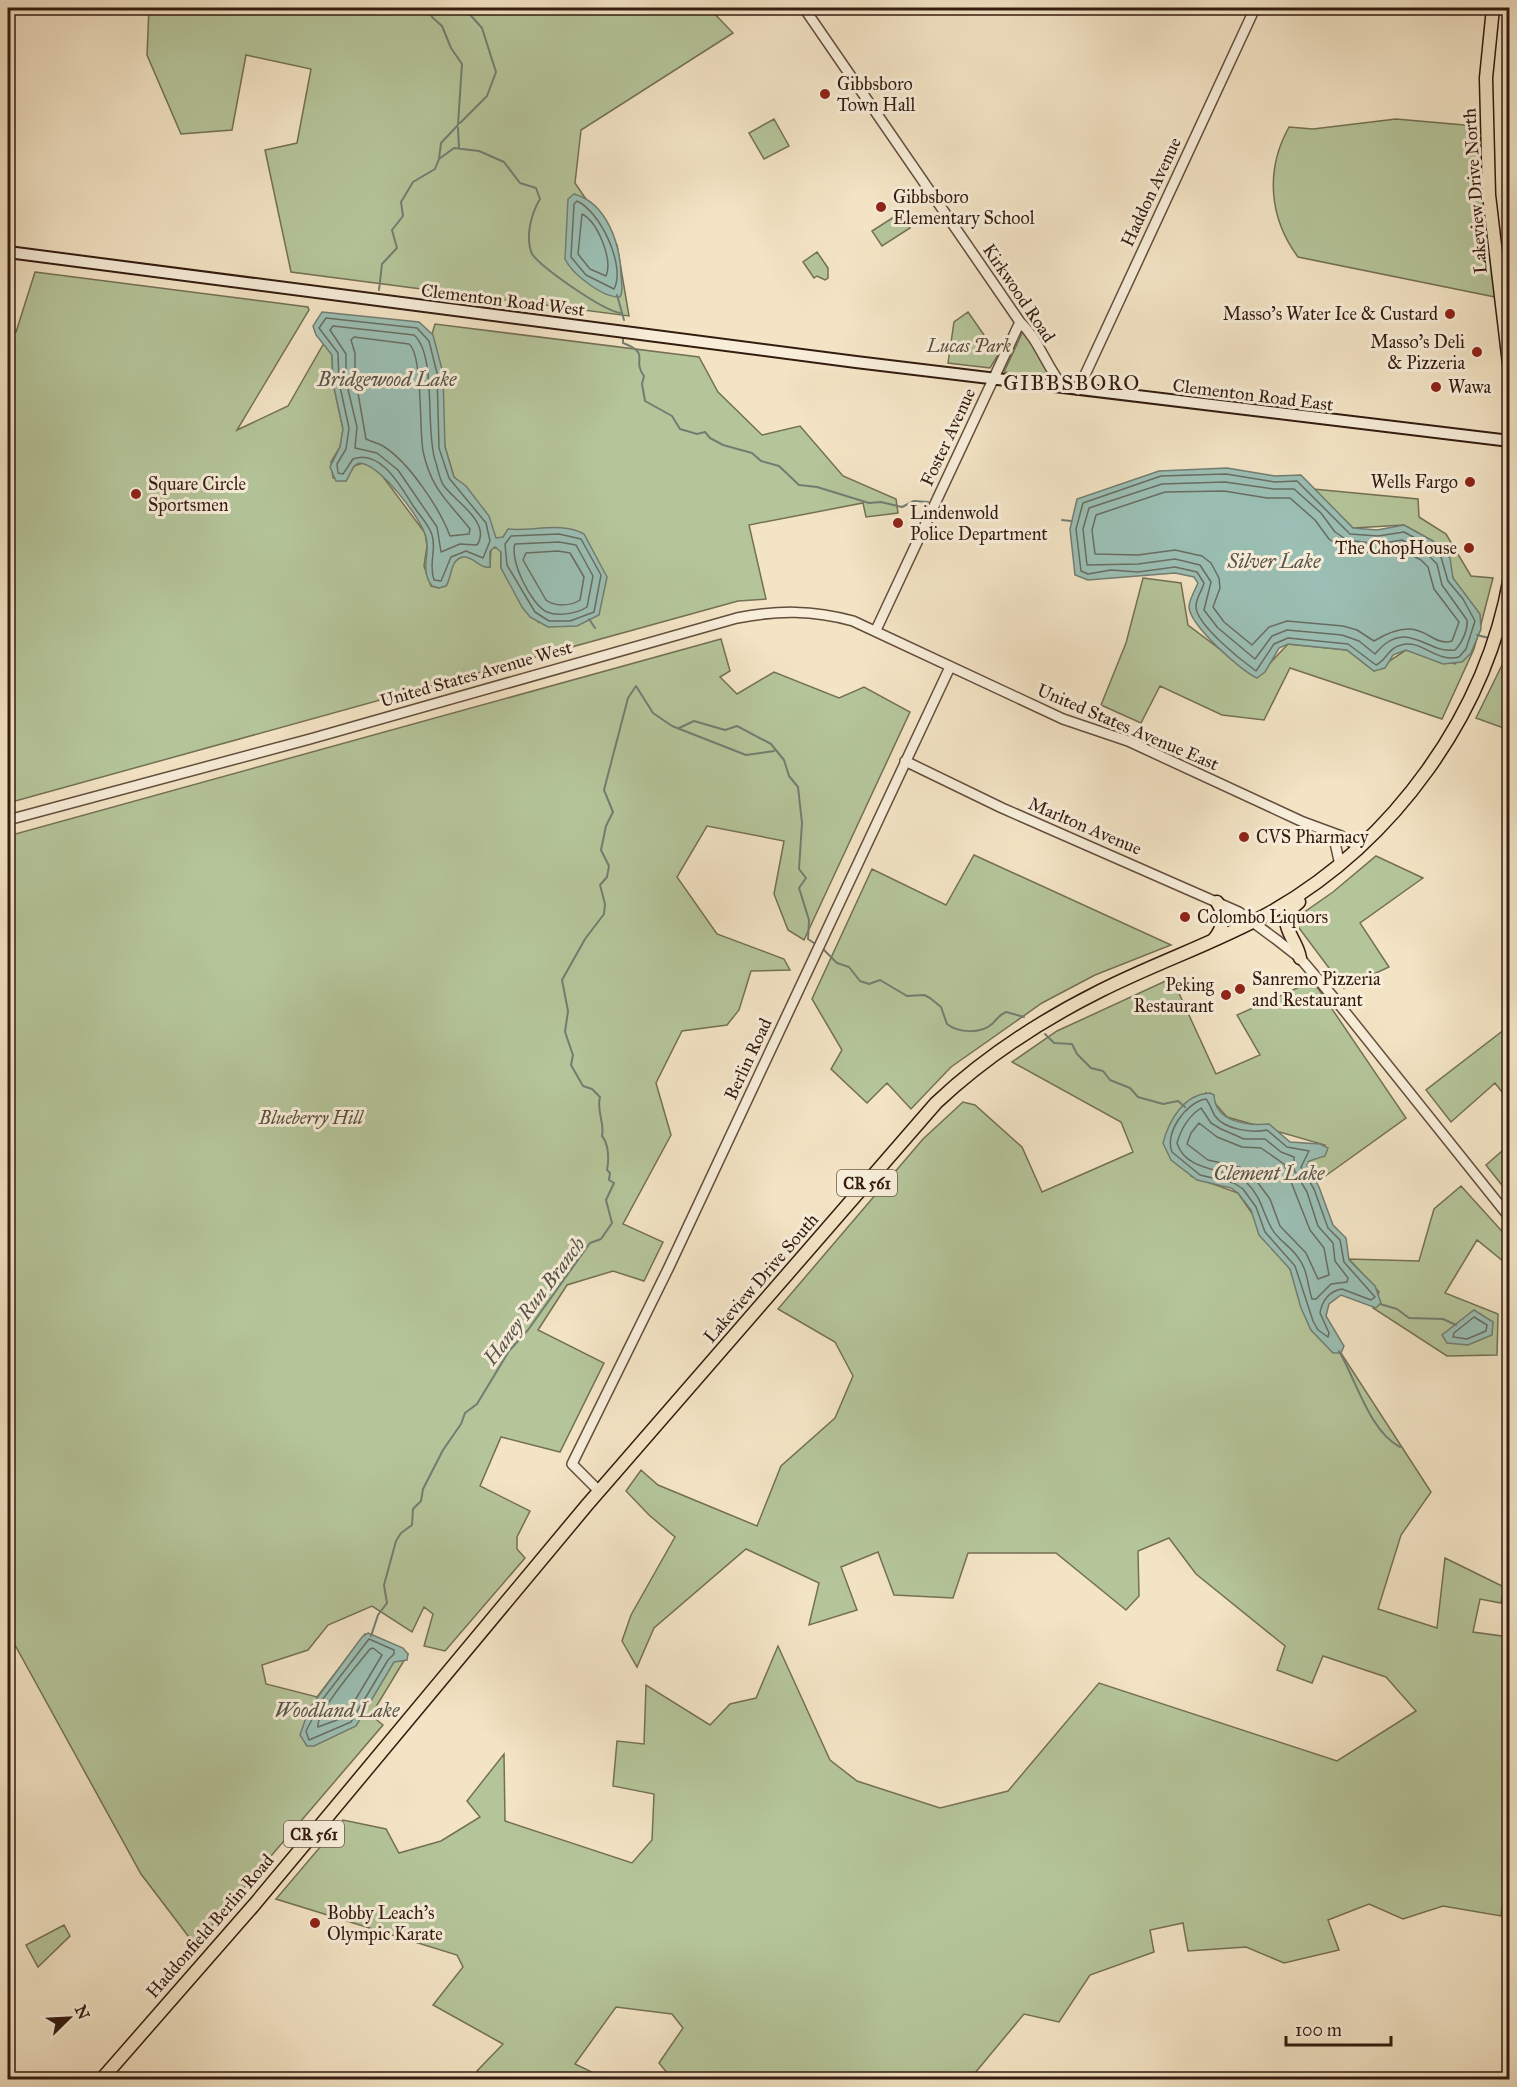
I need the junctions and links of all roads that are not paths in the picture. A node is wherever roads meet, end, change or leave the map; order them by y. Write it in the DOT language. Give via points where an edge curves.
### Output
graph roads {
  1 [pos="804,8"];
  2 [pos="1255,8"];
  3 [pos="1493,8"];
  4 [pos="8,252"];
  5 [pos="1020,322"];
  6 [pos="1509,372"];
  7 [pos="994,379"];
  8 [pos="1064,388"];
  9 [pos="1078,390"];
  10 [pos="1509,441"];
  11 [pos="1509,577"];
  12 [pos="876,630"];
  13 [pos="950,667"];
  14 [pos="905,761"];
  15 [pos="8,820"];
  16 [pos="1333,834"];
  17 [pos="1359,847"];
  18 [pos="1340,865"];
  19 [pos="1313,886"];
  20 [pos="1217,902"];
  21 [pos="1251,922"];
  22 [pos="1213,940"];
  23 [pos="1300,958"];
  24 [pos="1509,1218"];
  25 [pos="599,1491"];
  26 [pos="101,2079"];
  1 -- 5 [label="street, Kirkwood Road"];
  2 -- 9 [label="street, Haddon Avenue"];
  3 -- 6 [label="main road, Lakeview Drive North" via="1486,78 1489,195"];
  4 -- 7 [label="main road, Clementon Road West"];
  5 -- 7 [label="street, Foster Avenue"];
  5 -- 8 [label="street, Kirkwood Road"];
  7 -- 8 [label="main road, Clementon Road East"];
  7 -- 12 [label="street, Foster Avenue"];
  8 -- 9 [label="main road, Clementon Road East"];
  9 -- 10 [label="main road, Clementon Road East"];
  11 -- 17 [label="main road, Lakeview Drive South / CR 561" via="1501,620 1458,722 1419,782"];
  12 -- 13 [label="street, United States Avenue West"];
  12 -- 15 [label="street, United States Avenue West" via="810,611 765,612 737,618"];
  13 -- 14 [label="street, Berlin Road"];
  13 -- 16 [label="street, United States Avenue East" via="1063,719 1128,741"];
  14 -- 20 [label="street, Marlton Avenue"];
  14 -- 25 [label="street, Berlin Road" via="573,1464"];
  16 -- 17 [label="street, United States Avenue East"];
  16 -- 18 [label="street"];
  17 -- 18 [label="main road, Lakeview Drive South / CR 561"];
  18 -- 19 [label="main road, Lakeview Drive South / CR 561"];
  19 -- 21 [label="main road, Lakeview Drive South / CR 561"];
  19 -- 23 [label="main road" via="1287,915 1289,935"];
  20 -- 21 [label="street, Marlton Avenue"];
  20 -- 22 [label="main road" via="1223,917"];
  21 -- 22 [label="main road, Lakeview Drive South / CR 561"];
  21 -- 23 [label="street, Marlton Avenue"];
  22 -- 25 [label="main road, Lakeview Drive South / CR 561" via="1063,1010 967,1075 917,1124"];
  23 -- 24 [label="street, Marlton Avenue"];
  25 -- 26 [label="main road, Haddonfield Berlin Road / CR 561" via="262,1896"];
}
